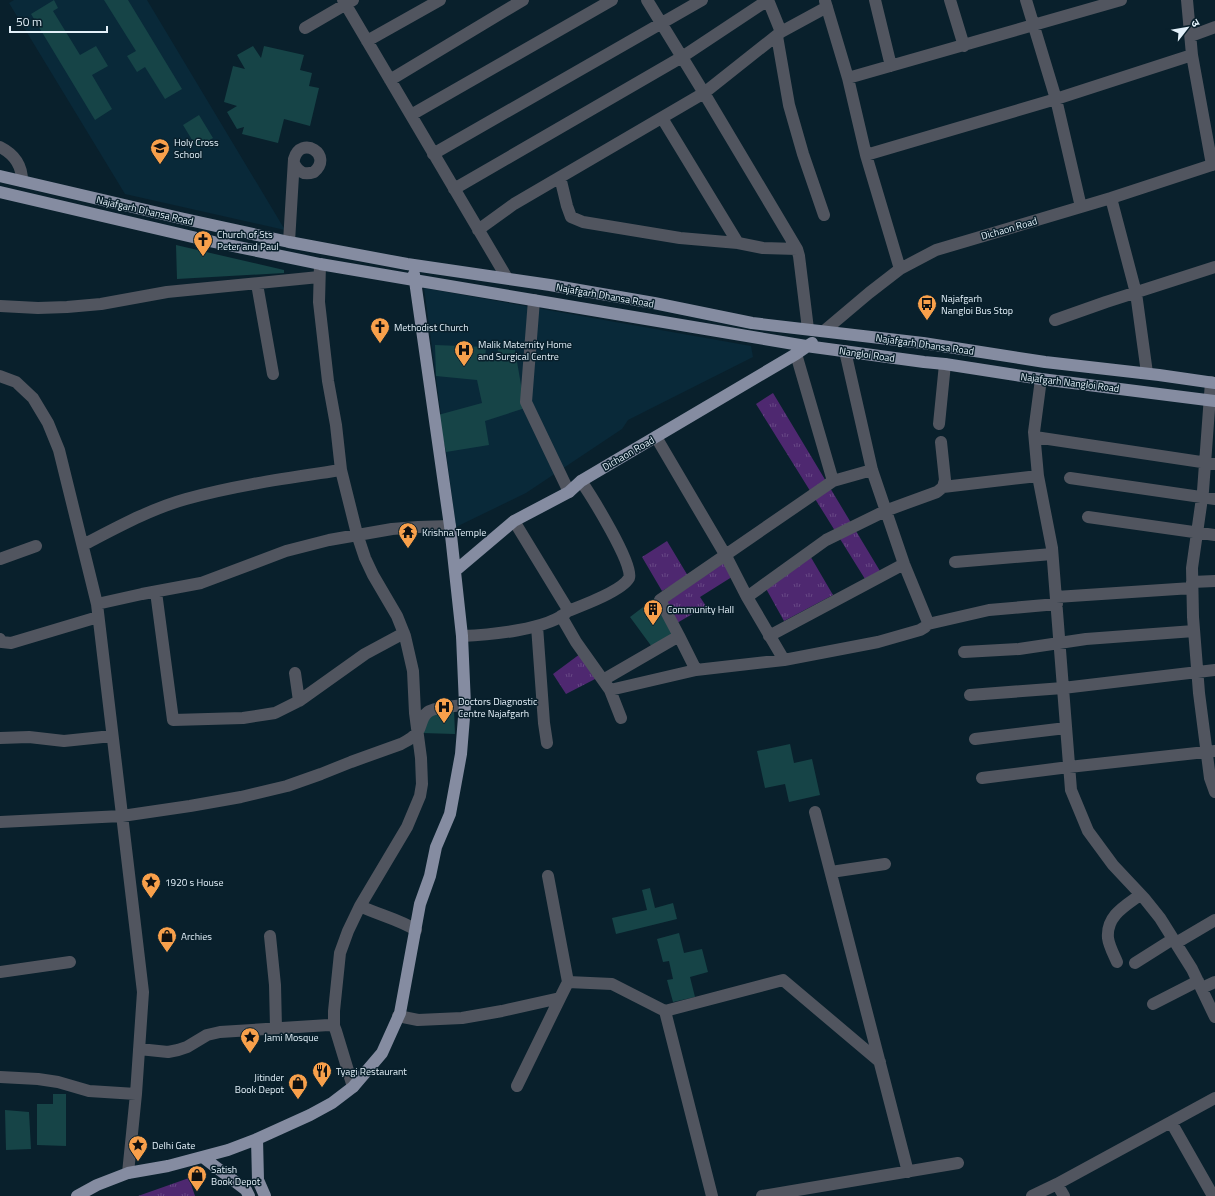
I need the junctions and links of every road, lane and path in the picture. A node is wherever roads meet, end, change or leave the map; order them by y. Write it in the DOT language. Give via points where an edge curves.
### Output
graph roads {
  1 [pos="440,0"];
  2 [pos="523,0"];
  3 [pos="612,0"];
  4 [pos="647,0"];
  5 [pos="702,0"];
  6 [pos="768,0"];
  7 [pos="875,0"];
  8 [pos="950,0"];
  9 [pos="1026,0"];
  10 [pos="1121,0"];
  11 [pos="1187,0"];
  12 [pos="347,1"];
  13 [pos="826,4"];
  14 [pos="661,24"];
  15 [pos="1035,25"];
  16 [pos="1215,27"];
  17 [pos="305,28"];
  18 [pos="779,34"];
  19 [pos="1191,36"];
  20 [pos="367,41"];
  21 [pos="964,46"];
  22 [pos="1192,55"];
  23 [pos="682,57"];
  24 [pos="891,66"];
  25 [pos="848,78"];
  26 [pos="390,80"];
  27 [pos="704,93"];
  28 [pos="1056,99"];
  29 [pos="411,115"];
  30 [pos="662,118"];
  31 [pos="0,147"];
  32 [pos="433,154"];
  33 [pos="866,155"];
  34 [pos="294,164"];
  35 [pos="1214,165"];
  36 [pos="0,176"];
  37 [pos="560,177"];
  38 [pos="22,181"];
  39 [pos="454,188"];
  40 [pos="0,192"];
  41 [pos="1111,198"];
  42 [pos="1081,207"];
  43 [pos="824,215"];
  44 [pos="478,230"];
  45 [pos="289,242"];
  46 [pos="738,243"];
  47 [pos="797,249"];
  48 [pos="320,264"];
  49 [pos="413,265"];
  50 [pos="1215,267"];
  51 [pos="900,269"];
  52 [pos="319,277"];
  53 [pos="507,278"];
  54 [pos="414,280"];
  55 [pos="257,284"];
  56 [pos="1136,293"];
  57 [pos="534,300"];
  58 [pos="0,306"];
  59 [pos="1055,320"];
  60 [pos="808,329"];
  61 [pos="824,331"];
  62 [pos="809,346"];
  63 [pos="845,351"];
  64 [pos="796,354"];
  65 [pos="924,362"];
  66 [pos="945,364"];
  67 [pos="1147,373"];
  68 [pos="273,374"];
  69 [pos="0,376"];
  70 [pos="1041,379"];
  71 [pos="1213,382"];
  72 [pos="1212,401"];
  73 [pos="939,424"];
  74 [pos="656,437"];
  75 [pos="1035,437"];
  76 [pos="941,442"];
  77 [pos="1210,463"];
  78 [pos="341,470"];
  79 [pos="872,470"];
  80 [pos="1038,476"];
  81 [pos="1070,478"];
  82 [pos="581,481"];
  83 [pos="833,481"];
  84 [pos="943,487"];
  85 [pos="569,492"];
  86 [pos="1202,497"];
  87 [pos="1215,499"];
  88 [pos="886,511"];
  89 [pos="1088,517"];
  90 [pos="514,521"];
  91 [pos="450,526"];
  92 [pos="1197,532"];
  93 [pos="357,534"];
  94 [pos="1215,535"];
  95 [pos="83,545"];
  96 [pos="36,546"];
  97 [pos="1052,554"];
  98 [pos="726,556"];
  99 [pos="0,559"];
  100 [pos="955,562"];
  101 [pos="904,564"];
  102 [pos="455,571"];
  103 [pos="1215,581"];
  104 [pos="1192,585"];
  105 [pos="156,592"];
  106 [pos="747,597"];
  107 [pos="1056,601"];
  108 [pos="97,604"];
  109 [pos="564,614"];
  110 [pos="98,617"];
  111 [pos="928,624"];
  112 [pos="537,626"];
  113 [pos="1194,631"];
  114 [pos="404,633"];
  115 [pos="462,636"];
  116 [pos="680,636"];
  117 [pos="769,636"];
  118 [pos="0,639"];
  119 [pos="1060,643"];
  120 [pos="964,652"];
  121 [pos="784,660"];
  122 [pos="696,670"];
  123 [pos="1215,670"];
  124 [pos="1197,671"];
  125 [pos="295,673"];
  126 [pos="603,680"];
  127 [pos="1063,688"];
  128 [pos="610,690"];
  129 [pos="970,695"];
  130 [pos="299,701"];
  131 [pos="465,705"];
  132 [pos="621,718"];
  133 [pos="1066,728"];
  134 [pos="418,732"];
  135 [pos="112,736"];
  136 [pos="0,738"];
  137 [pos="975,738"];
  138 [pos="547,743"];
  139 [pos="1211,752"];
  140 [pos="1069,767"];
  141 [pos="982,778"];
  142 [pos="1215,792"];
  143 [pos="815,812"];
  144 [pos="122,816"];
  145 [pos="0,822"];
  146 [pos="885,864"];
  147 [pos="831,872"];
  148 [pos="548,876"];
  149 [pos="1140,895"];
  150 [pos="360,906"];
  151 [pos="1215,920"];
  152 [pos="416,930"];
  153 [pos="270,936"];
  154 [pos="1174,941"];
  155 [pos="70,962"];
  156 [pos="1117,962"];
  157 [pos="1135,963"];
  158 [pos="0,972"];
  159 [pos="568,982"];
  160 [pos="1215,982"];
  161 [pos="1200,985"];
  162 [pos="560,998"];
  163 [pos="1153,1004"];
  164 [pos="666,1011"];
  165 [pos="398,1016"];
  166 [pos="1215,1017"];
  167 [pos="334,1026"];
  168 [pos="276,1028"];
  169 [pos="139,1048"];
  170 [pos="880,1062"];
  171 [pos="0,1077"];
  172 [pos="517,1086"];
  173 [pos="353,1087"];
  174 [pos="136,1094"];
  175 [pos="1215,1098"];
  176 [pos="1171,1122"];
  177 [pos="257,1139"];
  178 [pos="204,1158"];
  179 [pos="958,1163"];
  180 [pos="908,1172"];
  181 [pos="128,1173"];
  182 [pos="1057,1184"];
  183 [pos="1208,1194"];
  184 [pos="77,1196"];
  185 [pos="249,1196"];
  186 [pos="265,1196"];
  187 [pos="712,1196"];
  188 [pos="762,1196"];
  189 [pos="1032,1196"];
  190 [pos="1064,1196"];
  1 -- 20 [label="street"];
  2 -- 26 [label="street"];
  3 -- 29 [label="street"];
  4 -- 14 [label="street"];
  5 -- 14 [label="street"];
  6 -- 18 [label="street"];
  6 -- 23 [label="street"];
  7 -- 24 [label="street"];
  8 -- 21 [label="street"];
  9 -- 15 [label="street"];
  10 -- 15 [label="street"];
  11 -- 19 [label="street"];
  12 -- 17 [label="street"];
  12 -- 20 [label="street"];
  13 -- 18 [label="street"];
  13 -- 25 [label="street"];
  14 -- 23 [label="street"];
  14 -- 32 [label="street"];
  15 -- 21 [label="street"];
  15 -- 28 [label="street"];
  16 -- 19 [label="street"];
  18 -- 27 [label="street"];
  18 -- 43 [label="street" via="789,105"];
  19 -- 22 [label="street"];
  20 -- 26 [label="street"];
  21 -- 24 [label="street"];
  22 -- 28 [label="street"];
  22 -- 35 [label="street"];
  23 -- 27 [label="street"];
  23 -- 39 [label="street"];
  24 -- 25 [label="street"];
  25 -- 33 [label="street"];
  26 -- 29 [label="street"];
  27 -- 30 [label="street"];
  27 -- 47 [label="street"];
  28 -- 33 [label="street"];
  28 -- 42 [label="street"];
  29 -- 32 [label="street"];
  30 -- 37 [label="street"];
  30 -- 46 [label="street"];
  31 -- 38 [label="street" via="17,161 22,172"];
  32 -- 39 [label="street"];
  33 -- 51 [label="street"];
  34 -- 45 [label="street"];
  35 -- 41 [label="street, Dichaon Road"];
  36 -- 38 [label="main road, Najafgarh Dhansa Road"];
  37 -- 44 [label="street" via="514,204"];
  37 -- 46 [label="street" via="571,216 583,222 680,238"];
  38 -- 45 [label="main road, Najafgarh Dhansa Road"];
  39 -- 44 [label="street"];
  40 -- 48 [label="main road, Nangloi Road"];
  41 -- 42 [label="street, Dichaon Road"];
  41 -- 56 [label="street"];
  42 -- 51 [label="street, Dichaon Road" via="946,246"];
  44 -- 53 [label="street"];
  45 -- 49 [label="main road, Najafgarh Dhansa Road"];
  46 -- 47 [label="street" via="763,248"];
  47 -- 60 [label="street"];
  48 -- 52 [label="street"];
  48 -- 54 [label="main road, Nangloi Road"];
  49 -- 53 [label="main road, Najafgarh Dhansa Road"];
  49 -- 54 [label="main road"];
  50 -- 56 [label="street"];
  51 -- 61 [label="street, Dichaon Road"];
  52 -- 55 [label="street"];
  52 -- 78 [label="street" via="323,342"];
  53 -- 60 [label="main road, Najafgarh Dhansa Road" via="752,323"];
  54 -- 57 [label="main road, Nangloi Road"];
  54 -- 91 [label="main road"];
  55 -- 58 [label="street" via="167,292 101,304 67,307"];
  55 -- 68 [label="street"];
  56 -- 59 [label="street"];
  56 -- 67 [label="street"];
  57 -- 62 [label="main road, Nangloi Road"];
  57 -- 85 [label="street" via="526,402"];
  60 -- 61 [label="main road, Najafgarh Dhansa Road"];
  61 -- 62 [label="main road, Dichaon Road"];
  61 -- 67 [label="main road, Najafgarh Dhansa Road" via="1045,362"];
  62 -- 63 [label="main road, Nangloi Road"];
  62 -- 64 [label="main road, Dichaon Road"];
  63 -- 65 [label="main road, Nangloi Road"];
  63 -- 79 [label="street"];
  64 -- 74 [label="main road, Dichaon Road"];
  64 -- 83 [label="street"];
  65 -- 66 [label="main road, Najafgarh Nangloi Road"];
  66 -- 70 [label="main road, Najafgarh Nangloi Road"];
  66 -- 73 [label="street"];
  67 -- 71 [label="main road, Najafgarh Dhansa Road"];
  69 -- 95 [label="street" via="16,382 33,398 48,423 59,450"];
  70 -- 72 [label="main road, Najafgarh Nangloi Road"];
  70 -- 75 [label="street"];
  71 -- 72 [label="street"];
  72 -- 77 [label="street"];
  74 -- 82 [label="main road, Dichaon Road"];
  74 -- 98 [label="street"];
  75 -- 77 [label="street"];
  75 -- 80 [label="street"];
  76 -- 84 [label="street" via="945,480"];
  77 -- 86 [label="street"];
  78 -- 93 [label="street"];
  78 -- 95 [label="street" via="241,486 186,499 144,514"];
  79 -- 83 [label="street"];
  79 -- 88 [label="street"];
  80 -- 84 [label="street"];
  80 -- 97 [label="street"];
  81 -- 86 [label="street"];
  82 -- 85 [label="main road, Dichaon Road"];
  82 -- 109 [label="street" via="598,507 630,572 625,582"];
  83 -- 98 [label="street"];
  84 -- 88 [label="street" via="937,492"];
  85 -- 90 [label="main road, Dichaon Road"];
  86 -- 87 [label="street"];
  86 -- 92 [label="street"];
  88 -- 101 [label="street"];
  88 -- 106 [label="street" via="826,540"];
  89 -- 92 [label="street"];
  90 -- 102 [label="main road, Dichaon Road"];
  90 -- 109 [label="street" via="567,608"];
  91 -- 93 [label="street" via="418,526"];
  91 -- 102 [label="main road"];
  92 -- 94 [label="street"];
  92 -- 104 [label="street"];
  93 -- 105 [label="street" via="286,551 202,583"];
  93 -- 114 [label="street" via="373,575 394,610"];
  95 -- 108 [label="street"];
  96 -- 99 [label="street"];
  97 -- 100 [label="street"];
  97 -- 107 [label="street"];
  98 -- 106 [label="street"];
  98 -- 116 [label="street" via="660,600"];
  101 -- 111 [label="street"];
  101 -- 117 [label="street"];
  102 -- 115 [label="main road"];
  103 -- 104 [label="street"];
  104 -- 107 [label="street"];
  104 -- 113 [label="street"];
  105 -- 108 [label="street"];
  105 -- 130 [label="street" via="173,720 251,717 275,713"];
  106 -- 117 [label="street"];
  107 -- 111 [label="street" via="989,610"];
  107 -- 119 [label="street"];
  108 -- 110 [label="street"];
  109 -- 112 [label="street"];
  109 -- 126 [label="street" via="576,642"];
  110 -- 118 [label="street" via="11,643 2,642"];
  110 -- 135 [label="street"];
  111 -- 121 [label="street" via="920,630 878,642"];
  112 -- 115 [label="street"];
  112 -- 138 [label="street"];
  113 -- 119 [label="street" via="1086,638"];
  113 -- 124 [label="street"];
  114 -- 130 [label="street" via="365,654"];
  114 -- 134 [label="street" via="412,671"];
  115 -- 131 [label="main road"];
  116 -- 122 [label="street"];
  116 -- 126 [label="street"];
  117 -- 121 [label="street"];
  119 -- 120 [label="street" via="1019,649"];
  119 -- 127 [label="street"];
  121 -- 122 [label="street"];
  122 -- 128 [label="street"];
  123 -- 124 [label="street"];
  124 -- 127 [label="street"];
  124 -- 139 [label="street"];
  125 -- 130 [label="street"];
  126 -- 128 [label="street"];
  127 -- 129 [label="street"];
  127 -- 133 [label="street"];
  128 -- 132 [label="street"];
  131 -- 134 [label="street" via="429,712 423,718"];
  131 -- 152 [label="main road" via="461,754 450,814 436,847 430,876 420,904"];
  133 -- 137 [label="street"];
  133 -- 140 [label="street"];
  134 -- 144 [label="street" via="401,744 287,786 241,797"];
  134 -- 150 [label="street" via="422,784 420,796 407,827"];
  135 -- 136 [label="street" via="64,741 29,737"];
  135 -- 144 [label="street"];
  139 -- 140 [label="street"];
  139 -- 142 [label="street" via="1210,778"];
  140 -- 141 [label="street"];
  140 -- 149 [label="street" via="1071,790 1088,831 1113,865"];
  143 -- 147 [label="street"];
  144 -- 145 [label="street"];
  144 -- 169 [label="street" via="143,992"];
  146 -- 147 [label="street"];
  147 -- 170 [label="street"];
  148 -- 159 [label="street"];
  149 -- 154 [label="street" via="1160,918"];
  149 -- 156 [label="street" via="1118,910 1112,918 1108,939"];
  150 -- 152 [label="street" via="403,922"];
  150 -- 167 [label="street" via="340,954"];
  151 -- 154 [label="street"];
  152 -- 165 [label="main road"];
  153 -- 168 [label="street"];
  154 -- 157 [label="street"];
  154 -- 161 [label="street"];
  155 -- 158 [label="street"];
  159 -- 162 [label="street"];
  159 -- 164 [label="street" via="612,984"];
  160 -- 161 [label="street"];
  161 -- 163 [label="street"];
  161 -- 166 [label="street"];
  162 -- 165 [label="street" via="462,1018 418,1020"];
  162 -- 172 [label="street"];
  164 -- 170 [label="street" via="783,980"];
  164 -- 187 [label="street"];
  165 -- 173 [label="main road" via="382,1053"];
  167 -- 168 [label="street"];
  167 -- 173 [label="street"];
  168 -- 169 [label="street" via="220,1032 207,1035 187,1047 168,1052"];
  169 -- 174 [label="street"];
  170 -- 180 [label="street"];
  171 -- 174 [label="street" via="58,1082 89,1091"];
  173 -- 177 [label="main road" via="310,1115"];
  174 -- 181 [label="street"];
  175 -- 176 [label="street"];
  176 -- 182 [label="street"];
  176 -- 183 [label="street"];
  177 -- 178 [label="main road"];
  177 -- 186 [label="main road" via="258,1180"];
  178 -- 181 [label="main road"];
  178 -- 185 [label="main road" via="246,1190"];
  179 -- 180 [label="street"];
  180 -- 188 [label="street"];
  181 -- 184 [label="main road"];
  182 -- 189 [label="street"];
  182 -- 190 [label="street"];
}
